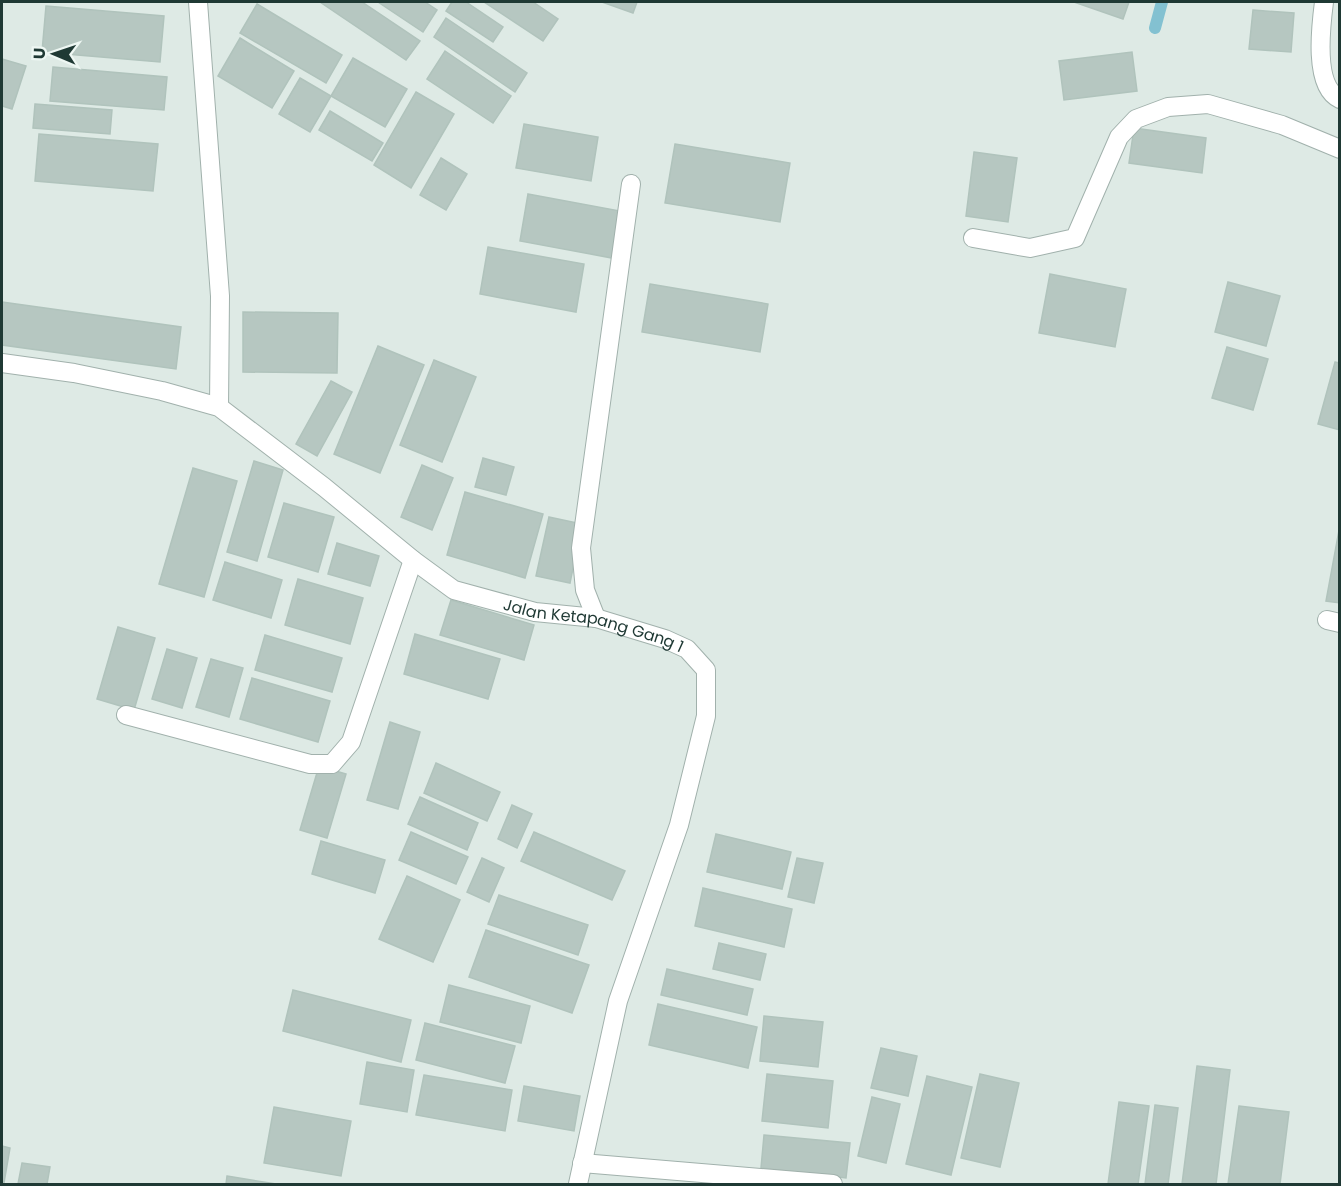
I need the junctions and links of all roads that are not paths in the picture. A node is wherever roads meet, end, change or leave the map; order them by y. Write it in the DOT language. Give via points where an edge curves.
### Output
graph roads {
  1 [pos="198,2"];
  2 [pos="1324,2"];
  3 [pos="1340,99"];
  4 [pos="1340,149"];
  5 [pos="631,184"];
  6 [pos="973,238"];
  7 [pos="2,363"];
  8 [pos="219,407"];
  9 [pos="413,560"];
  10 [pos="596,618"];
  11 [pos="126,715"];
  12 [pos="582,1163"];
  13 [pos="578,1185"];
  14 [pos="833,1185"];
  1 -- 8 [label="street" via="220,296"];
  2 -- 3 [label="street" via="1320,36 1323,74 1326,88"];
  4 -- 6 [label="street" via="1282,125 1208,104 1168,107 1136,119 1119,137 1075,238 1030,248"];
  5 -- 10 [label="street" via="581,548 585,590"];
  7 -- 8 [label="street" via="129,384"];
  8 -- 9 [label="street, Jalan Ketapang Gang 1"];
  9 -- 10 [label="street, Jalan Ketapang Gang 1" via="454,590 535,612"];
  9 -- 11 [label="street" via="351,742 332,764 310,764"];
  10 -- 12 [label="street, Jalan Ketapang Gang 1" via="687,649 706,670 706,716 679,825 618,1001"];
  12 -- 13 [label="street, Jalan Ketapang Gang 1"];
  12 -- 14 [label="street"];
}
